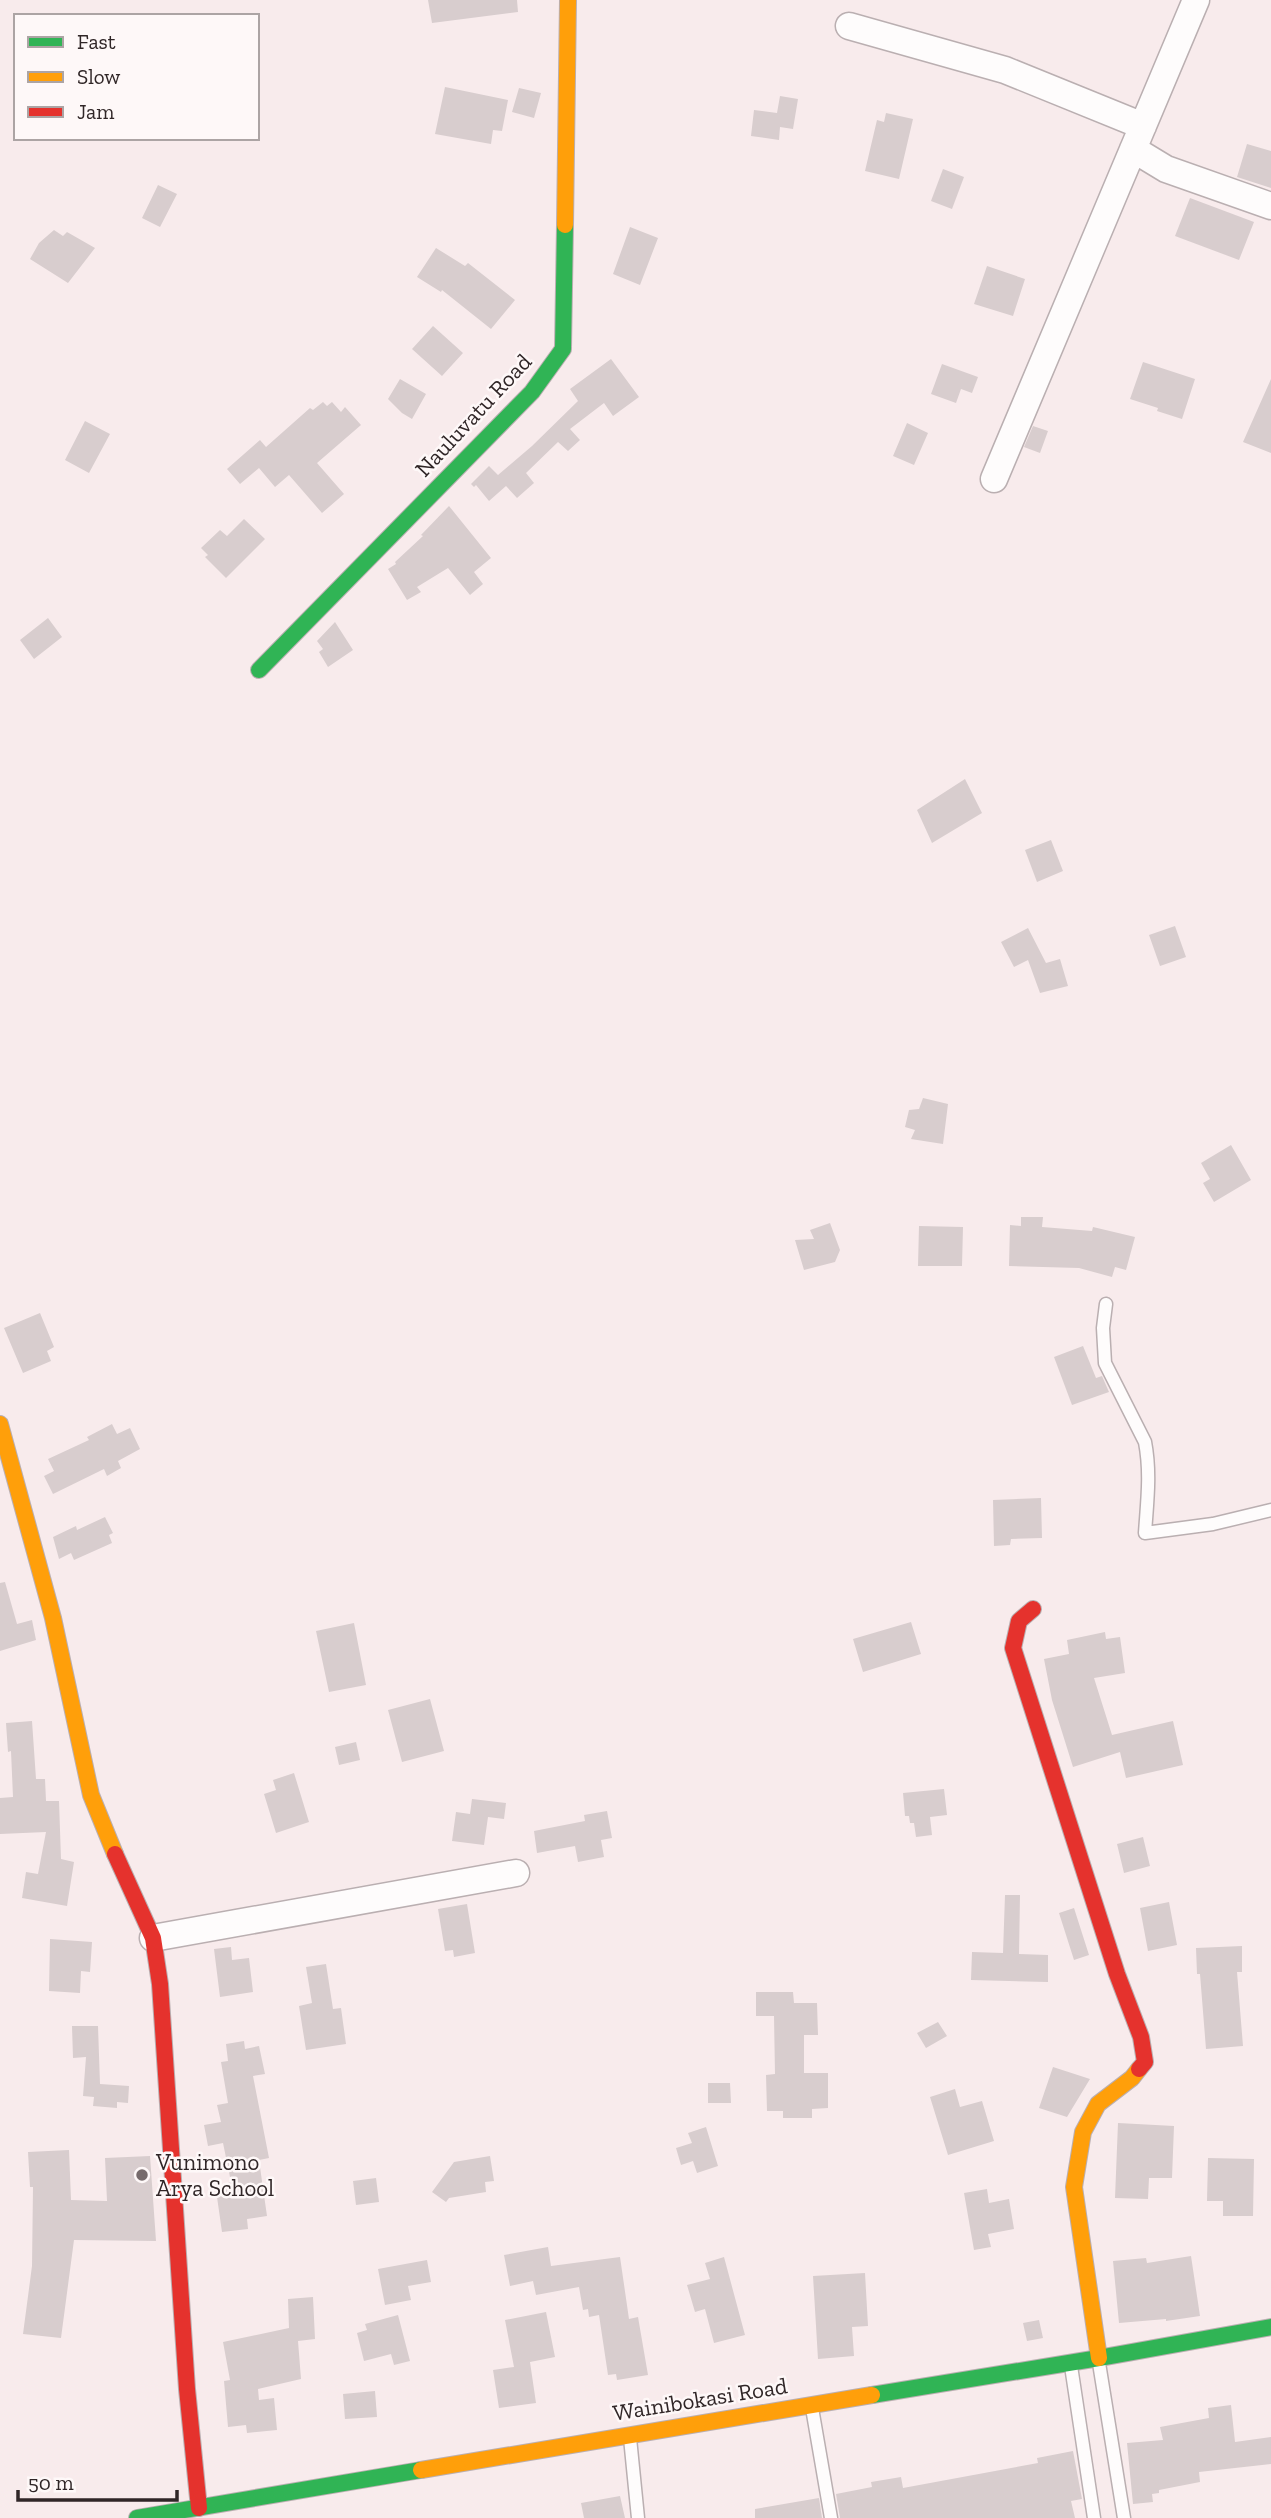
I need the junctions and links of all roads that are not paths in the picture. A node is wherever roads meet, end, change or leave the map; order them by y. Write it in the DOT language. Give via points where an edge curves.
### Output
graph roads {
  1 [pos="568,0"];
  2 [pos="1196,0"];
  3 [pos="849,26"];
  4 [pos="1138,137"];
  5 [pos="1271,206"];
  6 [pos="994,479"];
  7 [pos="259,670"];
  8 [pos="1106,1304"];
  9 [pos="0,1424"];
  10 [pos="1271,1510"];
  11 [pos="1033,1609"];
  12 [pos="516,1873"];
  13 [pos="153,1938"];
  14 [pos="1271,2327"];
  15 [pos="1099,2358"];
  16 [pos="1070,2363"];
  17 [pos="811,2404"];
  18 [pos="629,2434"];
  19 [pos="199,2508"];
  20 [pos="137,2518"];
  21 [pos="638,2518"];
  22 [pos="831,2518"];
  23 [pos="1094,2518"];
  24 [pos="1124,2518"];
  1 -- 7 [label="street, Nauluvatu Road" via="563,349 532,392"];
  2 -- 4 [label="street"];
  3 -- 4 [label="street" via="1004,70"];
  4 -- 5 [label="street" via="1166,169"];
  4 -- 6 [label="street"];
  8 -- 10 [label="lane" via="1104,1363 1148,1456 1145,1533"];
  9 -- 13 [label="street" via="53,1618 91,1795"];
  11 -- 15 [label="street" via="1019,1621 1013,1648 1141,2037 1144,2062 1132,2078 1098,2104 1083,2132 1074,2187"];
  12 -- 13 [label="street"];
  13 -- 19 [label="street"];
  14 -- 15 [label="street, Wainibokasi Road"];
  15 -- 16 [label="street, Wainibokasi Road"];
  15 -- 24 [label="lane"];
  16 -- 17 [label="street, Wainibokasi Road"];
  16 -- 23 [label="lane"];
  17 -- 18 [label="street, Wainibokasi Road"];
  17 -- 22 [label="lane"];
  18 -- 19 [label="street, Wainibokasi Road"];
  18 -- 21 [label="lane"];
  19 -- 20 [label="street, Wainibokasi Road"];
}
